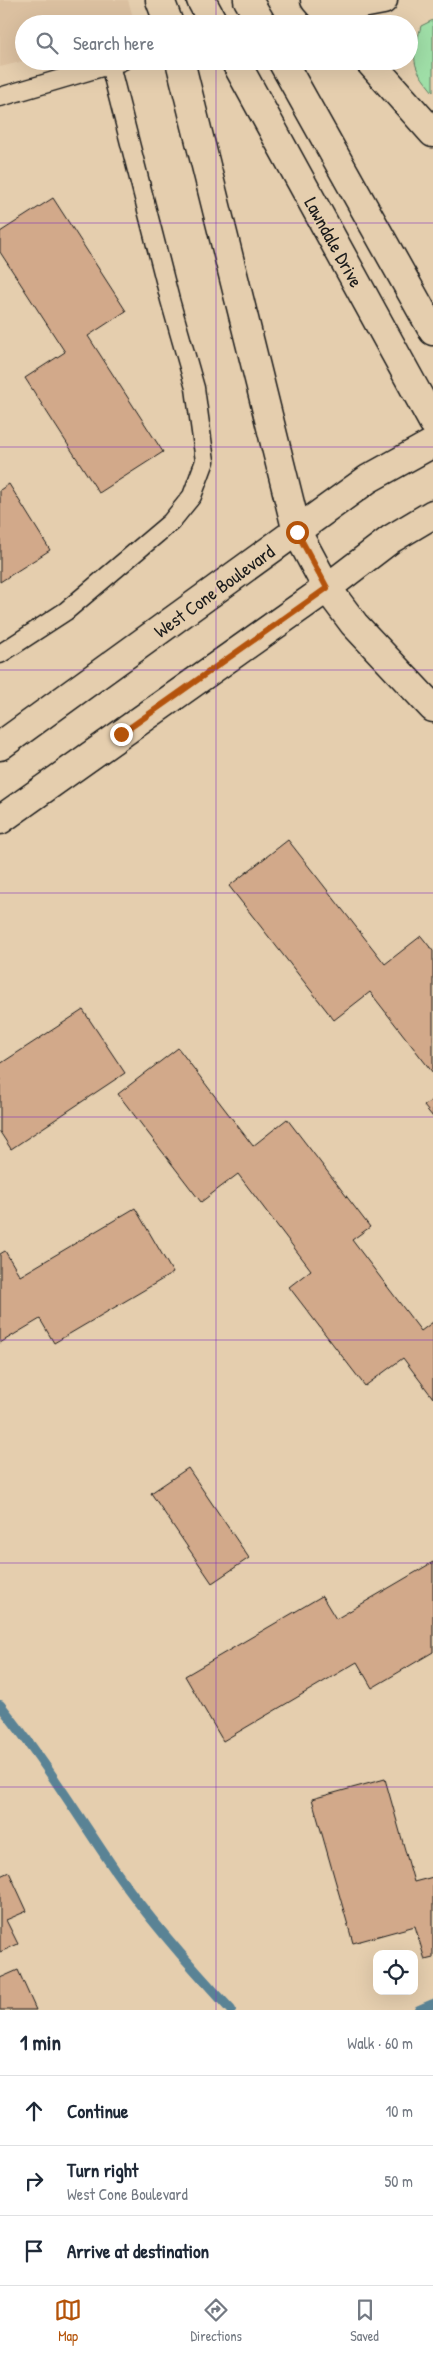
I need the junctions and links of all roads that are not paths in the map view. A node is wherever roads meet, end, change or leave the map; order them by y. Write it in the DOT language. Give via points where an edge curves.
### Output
graph roads {
  1 [pos="160,0"];
  2 [pos="201,0"];
  3 [pos="248,0"];
  4 [pos="383,0"];
  5 [pos="325,12"];
  6 [pos="165,15"];
  7 [pos="209,15"];
  8 [pos="257,15"];
  9 [pos="92,70"];
  10 [pos="118,70"];
  11 [pos="182,70"];
  12 [pos="240,70"];
  13 [pos="287,70"];
  14 [pos="377,70"];
  15 [pos="0,97"];
  16 [pos="433,133"];
  17 [pos="433,331"];
  18 [pos="433,422"];
  19 [pos="433,443"];
  20 [pos="433,514"];
  21 [pos="297,532"];
  22 [pos="327,588"];
  23 [pos="0,654"];
  24 [pos="433,708"];
  25 [pos="0,746"];
  26 [pos="0,820"];
  1 -- 6 [label="main road"];
  2 -- 7 [label="main road"];
  3 -- 8 [label="main road"];
  4 -- 5 [label="main road"];
  9 -- 15 [label="lane"];
  10 -- 23 [label="lane" via="170,300 195,388 205,461 192,496 171,522 66,611"];
  11 -- 21 [label="main road"];
  12 -- 18 [label="main road, Lawndale Drive"];
  13 -- 17 [label="main road"];
  14 -- 16 [label="main road"];
  19 -- 21 [label="main road, West Cone Boulevard" via="368,479"];
  20 -- 22 [label="main road" via="391,539"];
  21 -- 22 [label="main road"];
  21 -- 25 [label="main road, West Cone Boulevard"];
  22 -- 24 [label="main road" via="354,624"];
  22 -- 26 [label="main road"];
}
